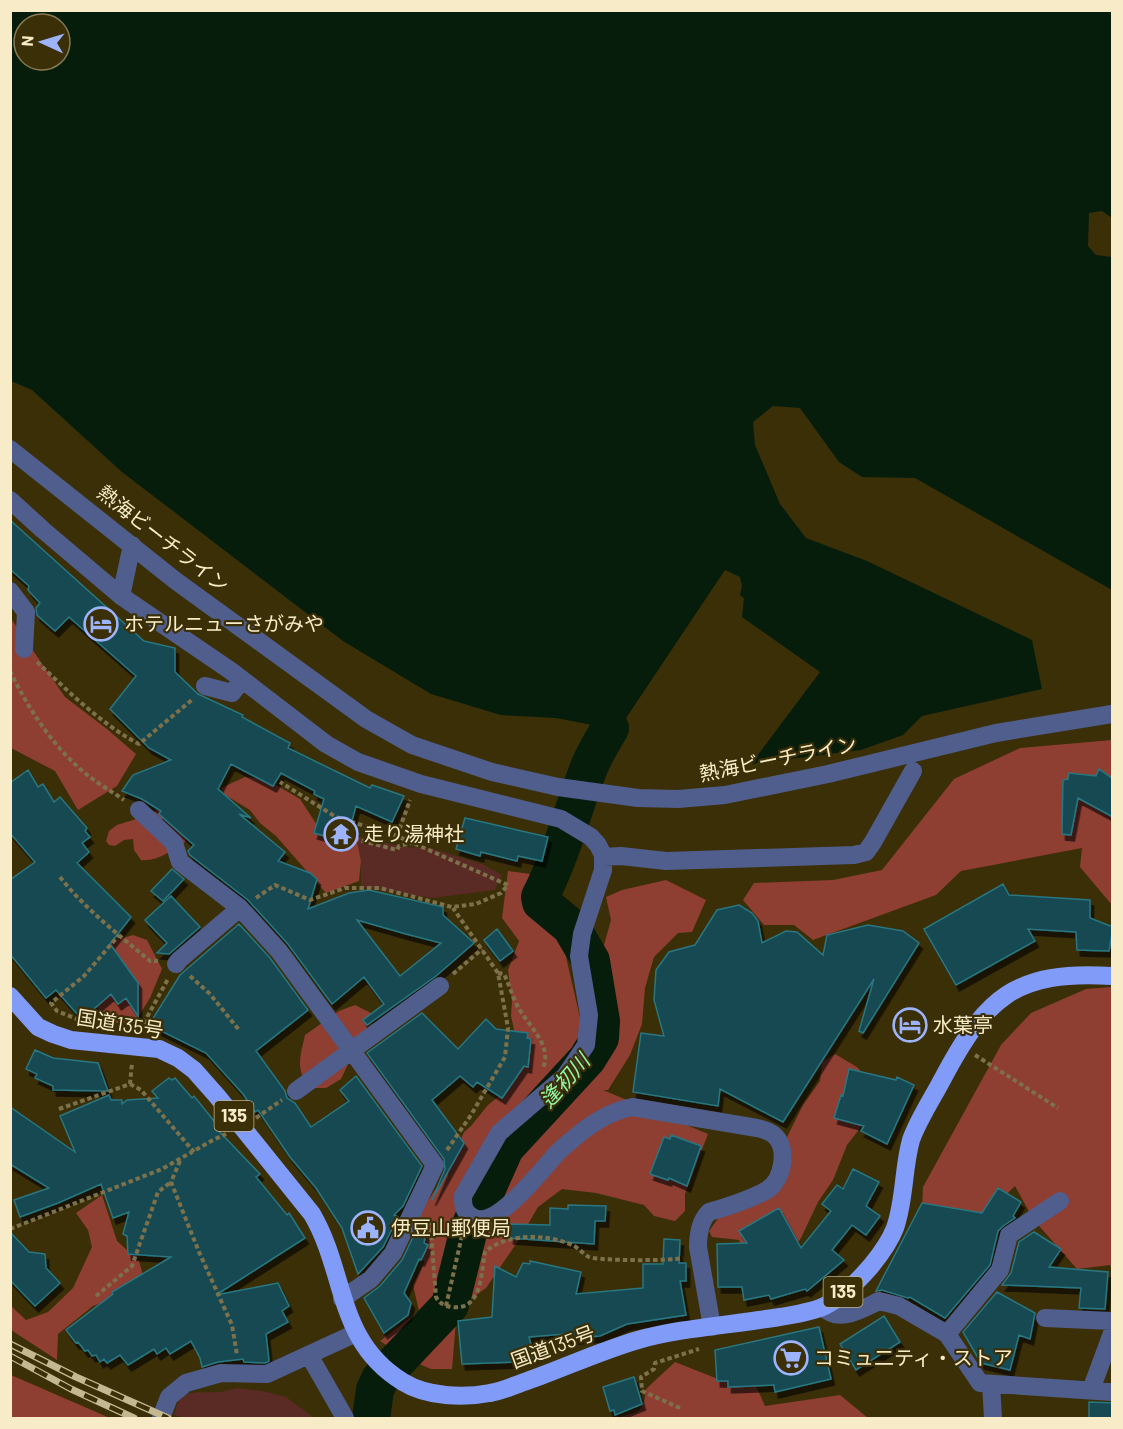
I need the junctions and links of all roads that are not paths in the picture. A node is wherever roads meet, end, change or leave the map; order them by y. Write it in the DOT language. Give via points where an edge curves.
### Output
graph roads {
  1 [pos="10,449"];
  2 [pos="10,500"];
  3 [pos="132,545"];
  4 [pos="10,591"];
  5 [pos="121,596"];
  6 [pos="24,649"];
  7 [pos="242,680"];
  8 [pos="205,686"];
  9 [pos="1106,714"];
  10 [pos="913,771"];
  11 [pos="139,810"];
  12 [pos="603,857"];
  13 [pos="240,908"];
  14 [pos="178,962"];
  15 [pos="1113,976"];
  16 [pos="440,986"];
  17 [pos="10,996"];
  18 [pos="352,1051"];
  19 [pos="297,1090"];
  20 [pos="1060,1201"];
  21 [pos="342,1299"];
  22 [pos="823,1307"];
  23 [pos="1045,1318"];
  24 [pos="1113,1321"];
  25 [pos="708,1328"];
  26 [pos="1113,1333"];
  27 [pos="947,1334"];
  28 [pos="360,1339"];
  29 [pos="309,1355"];
  30 [pos="991,1384"];
  31 [pos="1091,1390"];
  32 [pos="1113,1392"];
  33 [pos="161,1419"];
  34 [pos="345,1419"];
  35 [pos="993,1419"];
  1 -- 3 [label="street, 熱海ビーチライン"];
  2 -- 5 [label="street"];
  3 -- 5 [label="street"];
  3 -- 9 [label="street, 熱海ビーチライン" via="375,724 412,745 492,772 558,787 638,798 725,795 996,733"];
  4 -- 6 [label="street" via="26,612"];
  5 -- 7 [label="street"];
  7 -- 8 [label="street" via="232,693"];
  7 -- 12 [label="street" via="326,744 358,762 416,782 561,819 591,837"];
  10 -- 12 [label="street" via="866,852 666,861"];
  11 -- 13 [label="street" via="174,843 180,862"];
  12 -- 25 [label="street" via="603,870 582,934 579,957 589,1015 586,1045 565,1076 499,1133 463,1196 463,1204 473,1218 482,1220 497,1214 578,1134 593,1123 632,1107 756,1128 774,1135 781,1144 783,1157 768,1190 703,1217 698,1247"];
  13 -- 14 [label="street"];
  13 -- 18 [label="street" via="279,951"];
  15 -- 22 [label="highway, 国道135号 / 135" via="1078,974 1026,984 991,1007 960,1045 912,1137 895,1227 884,1248 839,1296"];
  16 -- 18 [label="street"];
  17 -- 21 [label="highway, 国道135号 / 135" via="38,1027 71,1040 159,1049 194,1070 304,1203 320,1228"];
  18 -- 19 [label="street"];
  18 -- 21 [label="street" via="435,1165 393,1253 371,1279"];
  20 -- 27 [label="street" via="1009,1235 1000,1270"];
  21 -- 28 [label="highway, 国道135号 / 135"];
  22 -- 25 [label="highway, 国道135号 / 135" via="797,1315"];
  22 -- 27 [label="street" via="828,1313 841,1315 879,1301 890,1302"];
  23 -- 24 [label="street"];
  25 -- 28 [label="highway, 国道135号 / 135" via="637,1340 491,1393 459,1396 432,1393 404,1383 380,1364"];
  26 -- 31 [label="street"];
  27 -- 30 [label="street" via="980,1383"];
  28 -- 29 [label="street"];
  29 -- 33 [label="street" via="267,1374 221,1373 186,1383 169,1397"];
  29 -- 34 [label="street"];
  30 -- 31 [label="street"];
  30 -- 35 [label="street"];
  31 -- 32 [label="street"];
}
